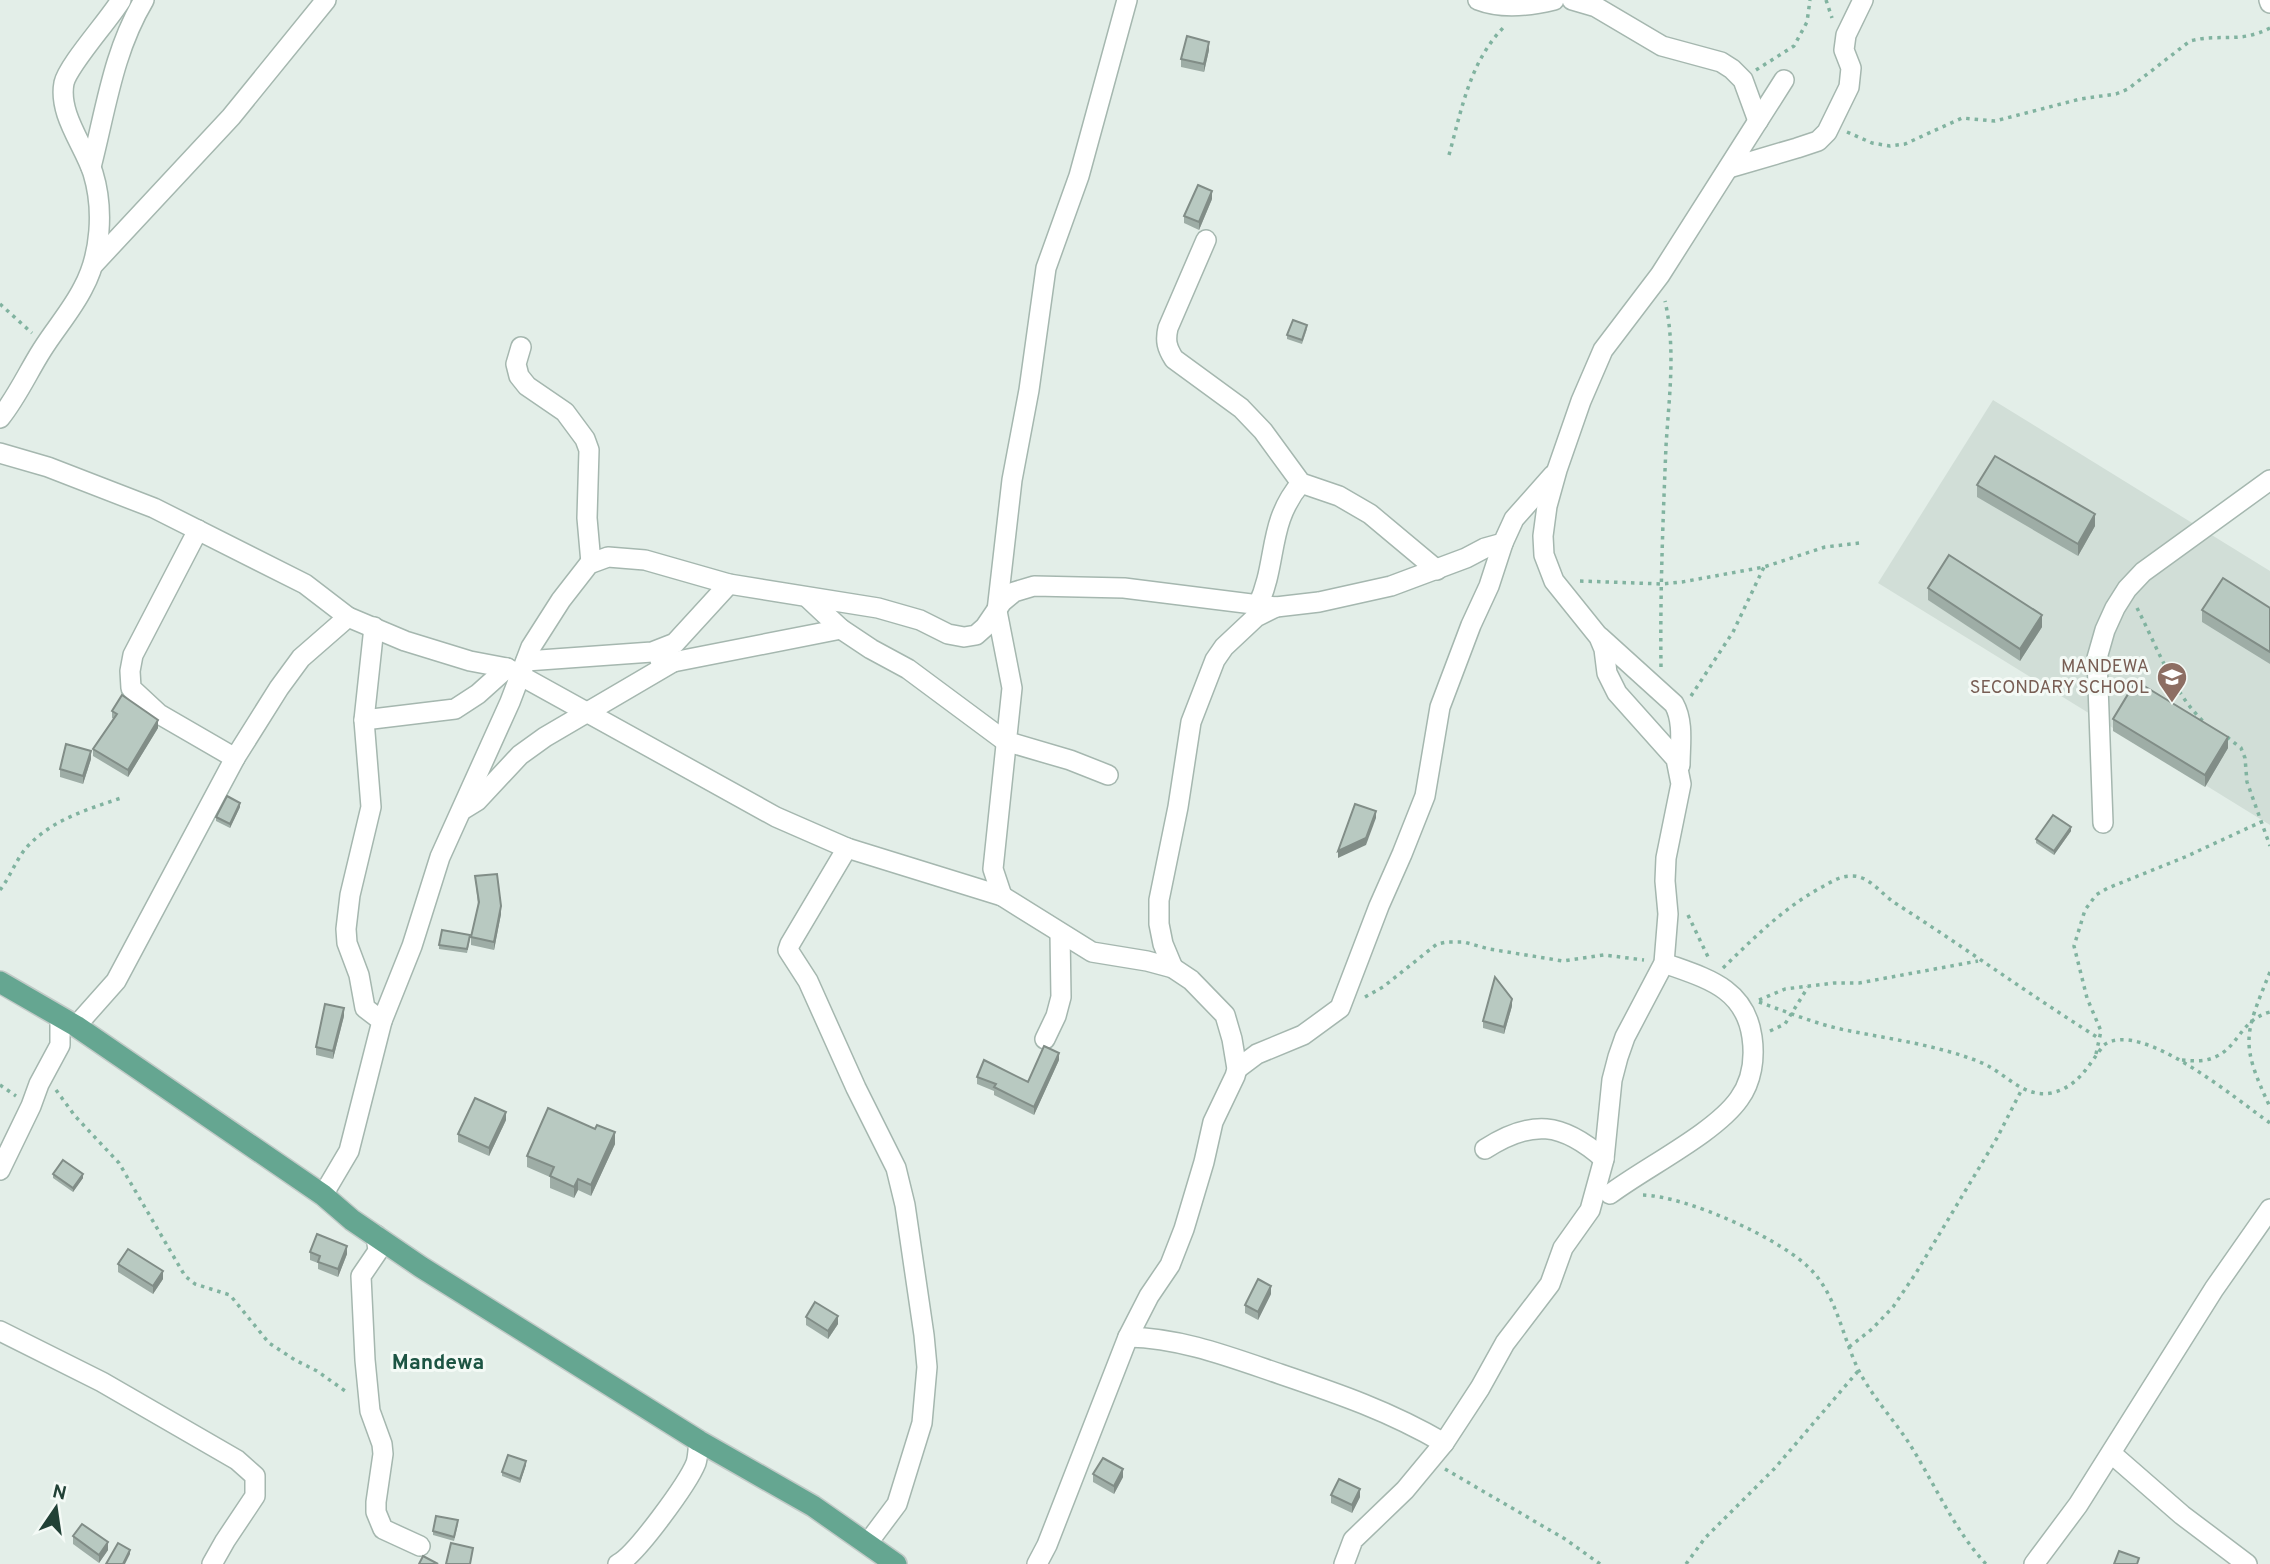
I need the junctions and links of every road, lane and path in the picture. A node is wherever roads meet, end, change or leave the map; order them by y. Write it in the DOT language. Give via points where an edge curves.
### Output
graph roads {
  1 [pos="121,0"];
  2 [pos="144,0"];
  3 [pos="326,0"];
  4 [pos="1126,0"];
  5 [pos="1478,0"];
  6 [pos="1554,0"];
  7 [pos="1572,0"];
  8 [pos="1810,0"];
  9 [pos="1863,0"];
  10 [pos="1528,5"];
  11 [pos="2270,29"];
  12 [pos="1743,80"];
  13 [pos="1784,80"];
  14 [pos="1758,121"];
  15 [pos="1834,122"];
  16 [pos="1449,155"];
  17 [pos="91,167"];
  18 [pos="1729,168"];
  19 [pos="1206,240"];
  20 [pos="91,267"];
  21 [pos="1660,275"];
  22 [pos="0,304"];
  23 [pos="521,347"];
  24 [pos="42,349"];
  25 [pos="0,418"];
  26 [pos="0,436"];
  27 [pos="8,455"];
  28 [pos="1557,470"];
  29 [pos="2270,480"];
  30 [pos="1301,483"];
  31 [pos="198,530"];
  32 [pos="1503,543"];
  33 [pos="1859,543"];
  34 [pos="591,563"];
  35 [pos="1763,567"];
  36 [pos="1437,570"];
  37 [pos="1553,581"];
  38 [pos="729,584"];
  39 [pos="1662,584"];
  40 [pos="2127,589"];
  41 [pos="809,598"];
  42 [pos="1267,606"];
  43 [pos="997,611"];
  44 [pos="348,617"];
  45 [pos="374,627"];
  46 [pos="841,629"];
  47 [pos="1599,637"];
  48 [pos="630,655"];
  49 [pos="673,662"];
  50 [pos="518,668"];
  51 [pos="1673,705"];
  52 [pos="584,712"];
  53 [pos="364,720"];
  54 [pos="2214,730"];
  55 [pos="2223,735"];
  56 [pos="1005,741"];
  57 [pos="235,758"];
  58 [pos="1679,772"];
  59 [pos="1108,775"];
  60 [pos="124,797"];
  61 [pos="462,810"];
  62 [pos="2260,822"];
  63 [pos="2103,823"];
  64 [pos="2270,846"];
  65 [pos="847,848"];
  66 [pos="0,890"];
  67 [pos="1002,895"];
  68 [pos="1687,913"];
  69 [pos="1060,933"];
  70 [pos="1979,961"];
  71 [pos="1664,963"];
  72 [pos="1172,968"];
  73 [pos="2270,972"];
  74 [pos="0,982"];
  75 [pos="1723,984"];
  76 [pos="1808,987"];
  77 [pos="1758,1001"];
  78 [pos="1340,1007"];
  79 [pos="2270,1012"];
  80 [pos="1793,1014"];
  81 [pos="2251,1020"];
  82 [pos="382,1021"];
  83 [pos="68,1022"];
  84 [pos="1752,1034"];
  85 [pos="2100,1039"];
  86 [pos="1045,1040"];
  87 [pos="2095,1056"];
  88 [pos="2179,1060"];
  89 [pos="47,1069"];
  90 [pos="1237,1069"];
  91 [pos="2022,1089"];
  92 [pos="2270,1107"];
  93 [pos="2270,1123"];
  94 [pos="1485,1149"];
  95 [pos="1604,1159"];
  96 [pos="0,1170"];
  97 [pos="323,1195"];
  98 [pos="1610,1195"];
  99 [pos="2270,1209"];
  100 [pos="376,1235"];
  101 [pos="0,1331"];
  102 [pos="1128,1337"];
  103 [pos="1849,1347"];
  104 [pos="1859,1370"];
  105 [pos="370,1411"];
  106 [pos="699,1441"];
  107 [pos="1444,1443"];
  108 [pos="2112,1454"];
  109 [pos="1431,1461"];
  110 [pos="867,1544"];
  111 [pos="420,1546"];
  112 [pos="212,1564"];
  113 [pos="618,1564"];
  114 [pos="897,1564"];
  115 [pos="1037,1564"];
  116 [pos="1343,1564"];
  117 [pos="1600,1564"];
  118 [pos="1686,1564"];
  119 [pos="1986,1564"];
  120 [pos="2034,1564"];
  121 [pos="2246,1564"];
  1 -- 17 [label="street" via="64,82 67,110"];
  2 -- 17 [label="street" via="118,55"];
  3 -- 20 [label="street" via="231,117"];
  4 -- 43 [label="street" via="1079,176 1046,268 1012,480"];
  5 -- 10 [label="street"];
  6 -- 10 [label="street"];
  7 -- 12 [label="street" via="1596,7 1662,46 1721,62"];
  8 -- 12 [label="path" via="1807,22 1794,46"];
  9 -- 15 [label="street" via="1846,35 1849,87"];
  10 -- 16 [label="path" via="1483,52"];
  11 -- 15 [label="path" via="2236,39 2190,41 2116,94 1995,121 1962,118 1905,144 1889,146 1855,137"];
  12 -- 14 [label="street"];
  13 -- 14 [label="street"];
  14 -- 18 [label="street"];
  15 -- 18 [label="street" via="1818,141"];
  17 -- 20 [label="street" via="99,225"];
  18 -- 21 [label="street"];
  19 -- 30 [label="street" via="1168,328 1167,349 1241,408"];
  20 -- 24 [label="street" via="84,287"];
  21 -- 28 [label="street" via="1603,351"];
  21 -- 39 [label="path" via="1669,316 1671,364"];
  22 -- 24 [label="path" via="32,333"];
  23 -- 34 [label="street" via="516,364 519,376 565,412 589,450"];
  24 -- 25 [label="street"];
  26 -- 27 [label="street"];
  27 -- 31 [label="street" via="107,488"];
  28 -- 32 [label="street" via="1514,519"];
  28 -- 37 [label="street" via="1543,536"];
  29 -- 40 [label="street" via="2143,572"];
  30 -- 36 [label="street" via="1339,496 1370,514"];
  30 -- 42 [label="street" via="1277,524"];
  31 -- 44 [label="street" via="305,584"];
  31 -- 57 [label="street" via="133,655 131,688 159,714"];
  32 -- 36 [label="street"];
  32 -- 78 [label="street" via="1440,707 1425,796"];
  33 -- 35 [label="path" via="1825,547"];
  34 -- 38 [label="street" via="608,557 645,560"];
  34 -- 50 [label="street" via="561,600"];
  35 -- 39 [label="path"];
  35 -- 51 [label="path" via="1733,632"];
  36 -- 42 [label="street" via="1319,602"];
  37 -- 39 [label="path"];
  37 -- 47 [label="street"];
  38 -- 41 [label="street"];
  38 -- 48 [label="street" via="674,643"];
  39 -- 51 [label="path" via="1661,669"];
  40 -- 54 [label="path" via="2179,690"];
  40 -- 63 [label="street" via="2105,630 2097,658"];
  41 -- 43 [label="street" via="902,614 956,636 976,635"];
  41 -- 46 [label="street"];
  42 -- 43 [label="street" via="1124,589 1034,586 1013,592"];
  42 -- 72 [label="street" via="1215,660 1191,722 1159,900 1161,934"];
  43 -- 56 [label="street" via="1012,688"];
  44 -- 45 [label="street"];
  44 -- 57 [label="street" via="301,658"];
  45 -- 50 [label="street" via="470,661"];
  45 -- 53 [label="street"];
  46 -- 49 [label="street"];
  46 -- 56 [label="street" via="908,669"];
  47 -- 51 [label="street"];
  47 -- 58 [label="street" via="1617,693 1670,750"];
  48 -- 49 [label="street"];
  48 -- 50 [label="street"];
  49 -- 52 [label="street"];
  50 -- 52 [label="street"];
  50 -- 53 [label="street" via="455,709"];
  50 -- 61 [label="street"];
  51 -- 58 [label="street"];
  52 -- 61 [label="street" via="520,755 477,801"];
  52 -- 65 [label="street" via="776,817"];
  53 -- 82 [label="street" via="372,807 346,929 365,1008"];
  55 -- 62 [label="path" via="2241,748"];
  56 -- 59 [label="street"];
  56 -- 67 [label="street" via="993,869"];
  57 -- 83 [label="street" via="116,981"];
  58 -- 71 [label="street" via="1681,784 1666,858"];
  60 -- 66 [label="path" via="46,829 24,850"];
  61 -- 82 [label="street" via="440,856"];
  62 -- 64 [label="path"];
  62 -- 85 [label="path" via="2096,895 2085,910 2074,946"];
  65 -- 67 [label="street"];
  65 -- 110 [label="street" via="789,953 808,981 896,1168 927,1367 922,1423 897,1504"];
  67 -- 69 [label="street"];
  68 -- 75 [label="path"];
  69 -- 72 [label="street" via="1092,952"];
  69 -- 86 [label="street" via="1061,996"];
  70 -- 75 [label="path" via="1863,878 1847,876 1793,904 1766,926"];
  70 -- 76 [label="path" via="1859,983"];
  70 -- 85 [label="path"];
  71 -- 75 [label="street"];
  71 -- 78 [label="path" via="1604,954 1563,961 1447,942 1437,944 1383,987"];
  71 -- 95 [label="street" via="1618,1057"];
  72 -- 90 [label="street" via="1226,1015"];
  73 -- 81 [label="path"];
  74 -- 83 [label="main road"];
  75 -- 77 [label="path"];
  75 -- 84 [label="street" via="1745,1012"];
  76 -- 77 [label="path" via="1786,989"];
  76 -- 80 [label="path"];
  77 -- 80 [label="path"];
  78 -- 90 [label="street" via="1303,1035 1257,1054"];
  79 -- 81 [label="path"];
  80 -- 84 [label="path" via="1776,1030"];
  80 -- 91 [label="path" via="1980,1062"];
  81 -- 88 [label="path" via="2216,1057"];
  81 -- 92 [label="path" via="2248,1052"];
  82 -- 97 [label="street" via="349,1151"];
  83 -- 89 [label="street"];
  83 -- 97 [label="main road"];
  84 -- 98 [label="street" via="1754,1057 1740,1098 1691,1140"];
  85 -- 87 [label="path"];
  87 -- 88 [label="path" via="2111,1040 2122,1038 2156,1047"];
  87 -- 91 [label="path" via="2084,1074 2066,1088 2049,1093"];
  88 -- 93 [label="path"];
  89 -- 96 [label="street"];
  89 -- 105 [label="path" via="75,1116 119,1163 185,1276 230,1295 269,1343 335,1382"];
  90 -- 102 [label="street" via="1213,1122 1170,1265"];
  91 -- 103 [label="path" via="1916,1273 1893,1307"];
  94 -- 95 [label="street" via="1519,1130 1541,1129 1580,1139"];
  95 -- 107 [label="street" via="1590,1210 1563,1248 1550,1284 1504,1343"];
  97 -- 100 [label="main road"];
  98 -- 103 [label="path" via="1678,1200 1796,1255 1825,1289"];
  99 -- 108 [label="street" via="2214,1289"];
  100 -- 105 [label="street" via="377,1251 361,1276"];
  100 -- 106 [label="main road"];
  101 -- 112 [label="street" via="102,1382 216,1447 255,1476 255,1496"];
  102 -- 107 [label="street" via="1186,1343 1258,1366 1382,1410"];
  102 -- 115 [label="street"];
  103 -- 104 [label="path"];
  104 -- 118 [label="path"];
  104 -- 119 [label="path"];
  105 -- 111 [label="street" via="382,1444 376,1502 379,1521 383,1529"];
  106 -- 110 [label="main road" via="813,1506"];
  106 -- 113 [label="street" via="696,1463 675,1496 641,1544"];
  107 -- 109 [label="street"];
  108 -- 120 [label="street"];
  108 -- 121 [label="street"];
  109 -- 116 [label="street" via="1353,1540"];
  109 -- 117 [label="path"];
  110 -- 114 [label="main road"];
}
